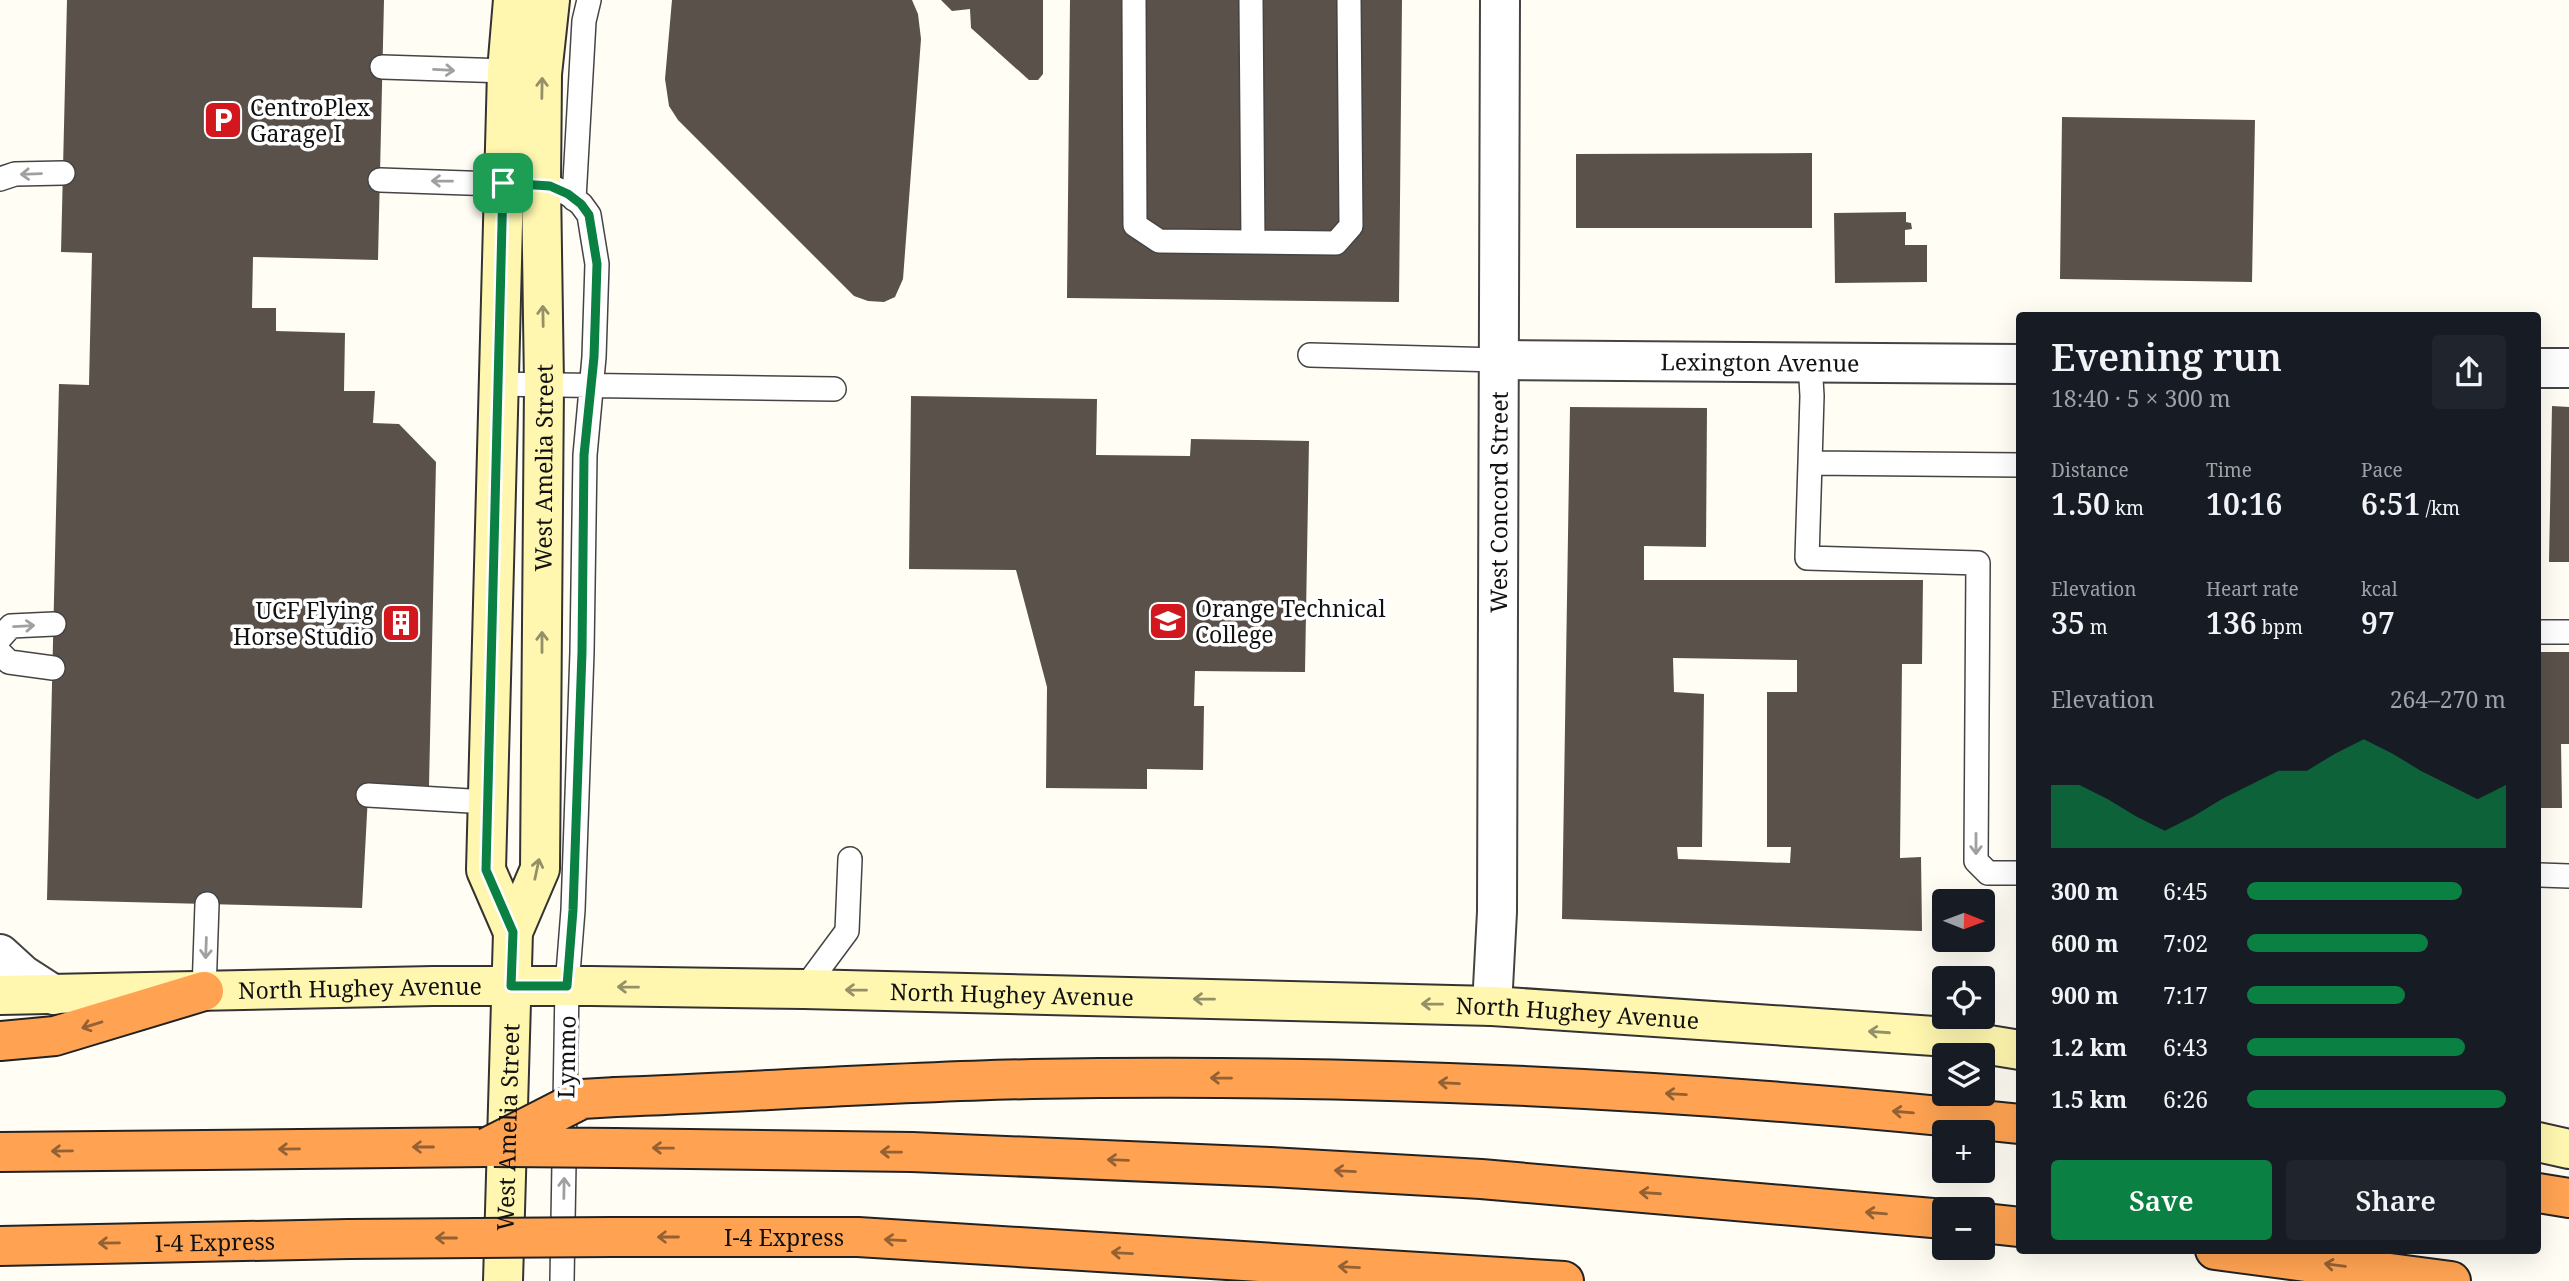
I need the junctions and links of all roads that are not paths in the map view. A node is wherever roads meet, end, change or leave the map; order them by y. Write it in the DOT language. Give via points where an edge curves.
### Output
graph roads {
  1 [pos="513,0"];
  2 [pos="550,0"];
  3 [pos="589,0"];
  4 [pos="1134,0"];
  5 [pos="1251,0"];
  6 [pos="1349,0"];
  7 [pos="1500,0"];
  8 [pos="382,67"];
  9 [pos="507,71"];
  10 [pos="63,173"];
  11 [pos="0,179"];
  12 [pos="380,180"];
  13 [pos="503,183"];
  14 [pos="558,192"];
  15 [pos="1252,242"];
  16 [pos="1310,355"];
  17 [pos="1499,360"];
  18 [pos="1810,362"];
  19 [pos="2016,364"];
  20 [pos="2541,368"];
  21 [pos="2569,368"];
  22 [pos="497,384"];
  23 [pos="544,384"];
  24 [pos="591,385"];
  25 [pos="834,390"];
  26 [pos="1810,463"];
  27 [pos="2016,465"];
  28 [pos="54,624"];
  29 [pos="2541,632"];
  30 [pos="2569,632"];
  31 [pos="0,638"];
  32 [pos="0,653"];
  33 [pos="53,668"];
  34 [pos="368,795"];
  35 [pos="487,802"];
  36 [pos="850,859"];
  37 [pos="2016,873"];
  38 [pos="2541,876"];
  39 [pos="2569,876"];
  40 [pos="207,904"];
  41 [pos="513,932"];
  42 [pos="0,954"];
  43 [pos="511,986"];
  44 [pos="567,986"];
  45 [pos="804,989"];
  46 [pos="204,991"];
  47 [pos="0,995"];
  48 [pos="54,995"];
  49 [pos="1492,1006"];
  50 [pos="0,1041"];
  51 [pos="2016,1049"];
  52 [pos="2016,1124"];
  53 [pos="2541,1143"];
  54 [pos="488,1147"];
  55 [pos="2569,1149"];
  56 [pos="0,1152"];
  57 [pos="2541,1193"];
  58 [pos="2569,1198"];
  59 [pos="1932,1218"];
  60 [pos="1995,1224"];
  61 [pos="2016,1227"];
  62 [pos="0,1246"];
  63 [pos="2246,1254"];
  64 [pos="2439,1279"];
  65 [pos="503,1281"];
  66 [pos="562,1281"];
  67 [pos="1564,1281"];
  1 -- 9 [label="street, West Amelia Street"];
  14 -- 2 [label="street, West Amelia Street, one-way" via="542,74"];
  3 -- 14 [label="lane"];
  4 -- 15 [label="lane" via="1135,225 1159,241"];
  5 -- 15 [label="lane"];
  6 -- 15 [label="lane" via="1351,226 1336,243"];
  7 -- 17 [label="street, West Concord Street"];
  8 -- 9 [label="lane, one-way"];
  9 -- 13 [label="street, West Amelia Street"];
  10 -- 11 [label="lane, one-way" via="15,174"];
  13 -- 12 [label="lane, one-way"];
  13 -- 14 [label="lane"];
  13 -- 22 [label="street, West Amelia Street"];
  23 -- 14 [label="street, West Amelia Street, one-way"];
  14 -- 24 [label="lane, Lymmo" via="589,215 596,253"];
  16 -- 17 [label="lane"];
  17 -- 18 [label="street, Lexington Avenue"];
  17 -- 49 [label="street, West Concord Street" via="1497,912"];
  18 -- 19 [label="street, Lexington Avenue"];
  18 -- 26 [label="lane"];
  20 -- 21 [label="street"];
  22 -- 23 [label="lane"];
  22 -- 35 [label="street, West Amelia Street"];
  23 -- 24 [label="lane"];
  41 -- 23 [label="street, West Amelia Street, one-way" via="540,869"];
  24 -- 25 [label="lane"];
  24 -- 44 [label="lane, Lymmo" via="584,455 582,652"];
  26 -- 27 [label="lane"];
  26 -- 37 [label="lane, one-way" via="1807,558 1978,563 1976,861 1988,873"];
  31 -- 28 [label="lane, one-way" via="11,626"];
  29 -- 30 [label="lane"];
  32 -- 33 [label="lane" via="9,662"];
  34 -- 35 [label="lane"];
  35 -- 41 [label="street, West Amelia Street" via="486,870"];
  36 -- 45 [label="lane" via="847,931"];
  38 -- 39 [label="lane"];
  40 -- 46 [label="lane, one-way"];
  41 -- 43 [label="street, West Amelia Street"];
  42 -- 48 [label="street"];
  43 -- 44 [label="street, North Hughey Avenue"];
  43 -- 46 [label="street, North Hughey Avenue"];
  43 -- 65 [label="street, West Amelia Street"];
  45 -- 44 [label="street, North Hughey Avenue, one-way"];
  66 -- 44 [label="lane, Lymmo, one-way"];
  49 -- 45 [label="street, North Hughey Avenue, one-way"];
  46 -- 48 [label="street, North Hughey Avenue"];
  46 -- 50 [label="highway, one-way" via="55,1036"];
  47 -- 48 [label="street, North Hughey Avenue"];
  51 -- 49 [label="street, North Hughey Avenue, one-way" via="1934,1036"];
  52 -- 54 [label="highway, one-way, bridge" via="1727,1097 1335,1079 1030,1079 582,1099"];
  53 -- 55 [label="street"];
  54 -- 56 [label="highway, one-way"];
  59 -- 54 [label="highway, one-way, bridge" via="1468,1178 1269,1167 912,1152"];
  57 -- 58 [label="highway"];
  60 -- 61 [label="highway"];
  67 -- 62 [label="highway, I-4 Express, one-way, bridge" via="858,1237"];
  64 -- 63 [label="highway, one-way"];
}
